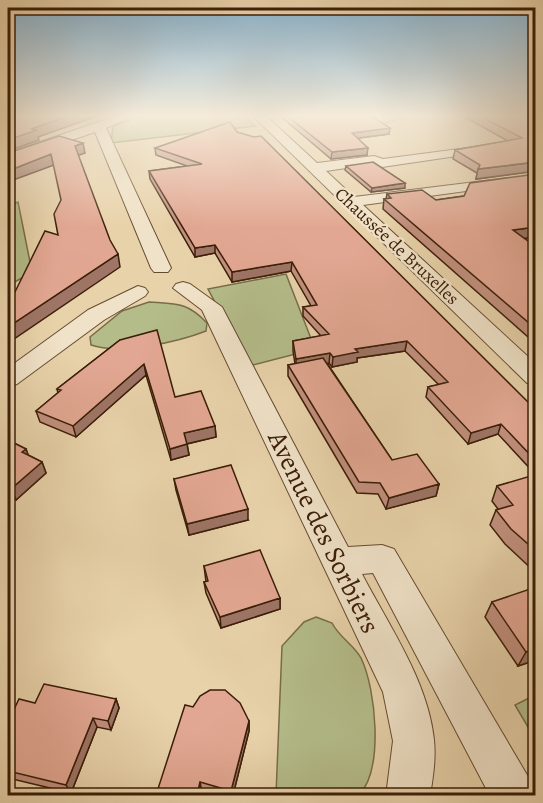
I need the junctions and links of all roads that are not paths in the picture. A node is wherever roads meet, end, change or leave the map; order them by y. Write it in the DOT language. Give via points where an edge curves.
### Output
graph roads {
  1 [pos="26,152"];
  2 [pos="109,152"];
  3 [pos="298,152"];
  4 [pos="449,152"];
  5 [pos="8,159"];
  6 [pos="314,168"];
  7 [pos="522,178"];
  8 [pos="349,202"];
  9 [pos="160,288"];
  10 [pos="536,378"];
  11 [pos="8,379"];
  12 [pos="339,561"];
  13 [pos="408,795"];
  14 [pos="514,795"];
  1 -- 5 [label="street"];
  2 -- 9 [label="street"];
  3 -- 6 [label="street, Chaussée de Bruxelles"];
  4 -- 6 [label="street"];
  6 -- 8 [label="street, Chaussée de Bruxelles"];
  7 -- 8 [label="street"];
  8 -- 10 [label="street, Chaussée de Bruxelles"];
  9 -- 11 [label="street" via="96,315"];
  9 -- 12 [label="street, Avenue des Sorbiers" via="211,307"];
  12 -- 13 [label="street, Avenue des Sorbiers" via="401,688 414,729 415,763"];
  12 -- 14 [label="street" via="382,559"];
}
